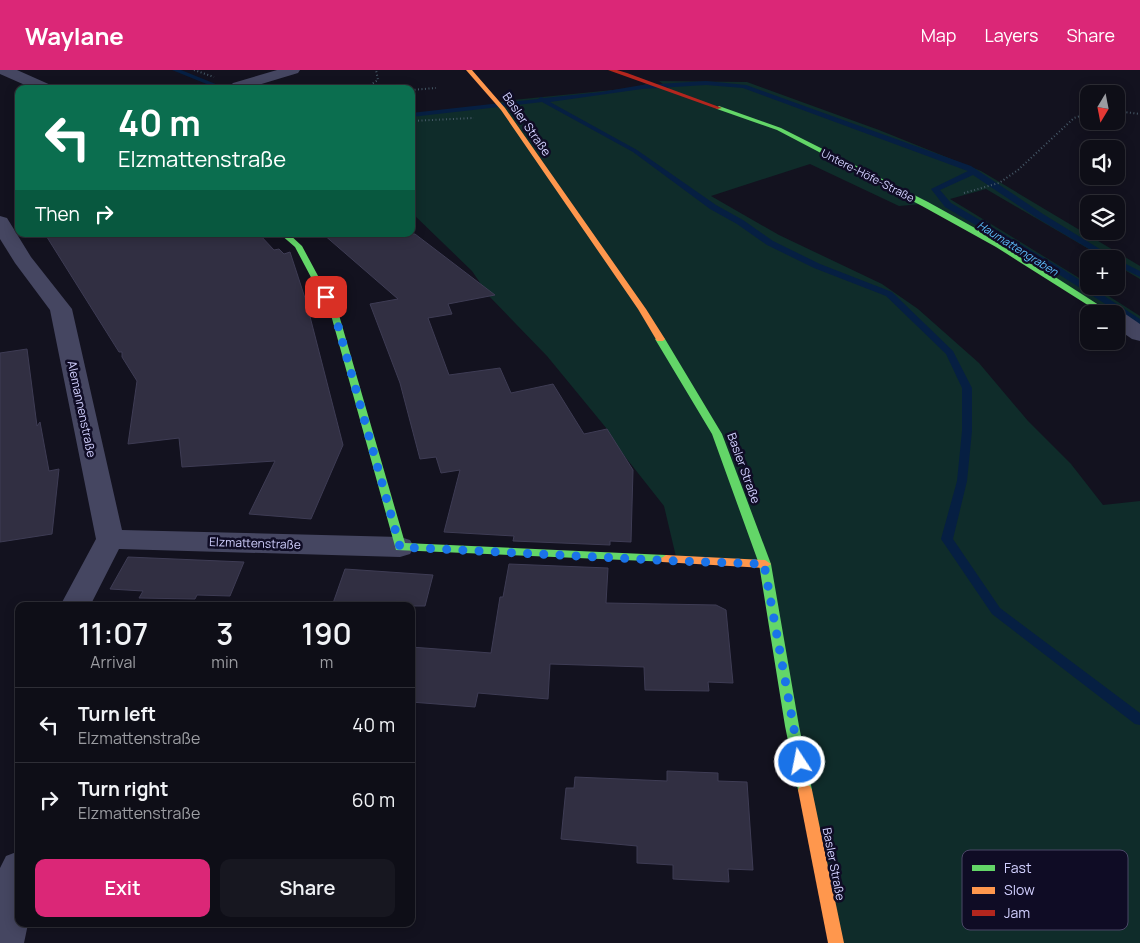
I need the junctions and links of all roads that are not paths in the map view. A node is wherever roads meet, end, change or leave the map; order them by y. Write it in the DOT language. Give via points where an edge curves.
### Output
graph roads {
  1 [pos="4,70"];
  2 [pos="293,70"];
  3 [pos="469,70"];
  4 [pos="611,70"];
  5 [pos="39,85"];
  6 [pos="241,85"];
  7 [pos="15,211"];
  8 [pos="0,215"];
  9 [pos="0,222"];
  10 [pos="288,237"];
  11 [pos="1095,305"];
  12 [pos="1125,324"];
  13 [pos="1140,334"];
  14 [pos="110,539"];
  15 [pos="400,547"];
  16 [pos="764,564"];
  17 [pos="77,602"];
  18 [pos="15,888"];
  19 [pos="4,943"];
  20 [pos="836,943"];
  1 -- 5 [label="street"];
  2 -- 6 [label="street"];
  3 -- 16 [label="street, Basler Straße" via="502,109 642,309 717,434"];
  4 -- 11 [label="street, Untere-Höfe-Straße" via="779,129 999,245"];
  7 -- 8 [label="street"];
  9 -- 14 [label="street, Alemannenstraße" via="22,259 61,309"];
  10 -- 15 [label="street" via="298,246 335,315"];
  12 -- 13 [label="street"];
  14 -- 15 [label="street, Elzmattenstraße"];
  14 -- 17 [label="street"];
  15 -- 16 [label="street, Elzmattenstraße"];
  16 -- 20 [label="street, Basler Straße" via="792,726"];
  18 -- 19 [label="street"];
}
